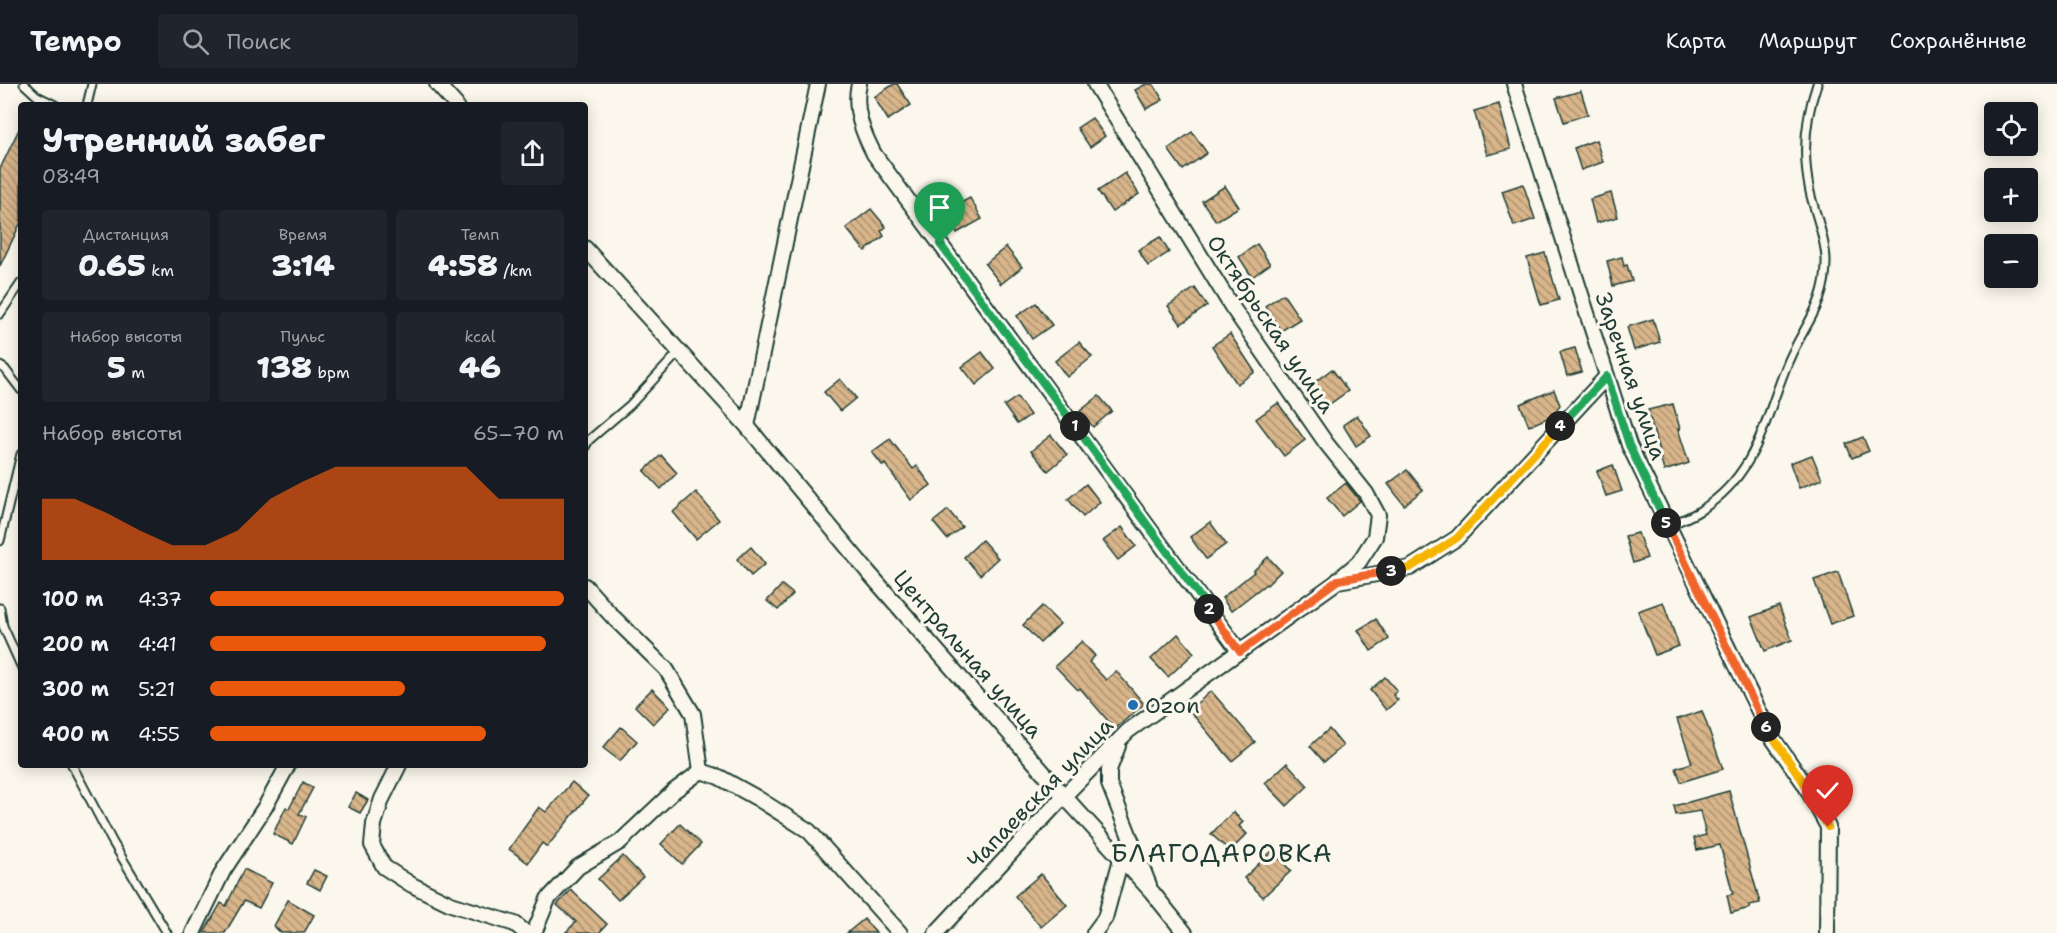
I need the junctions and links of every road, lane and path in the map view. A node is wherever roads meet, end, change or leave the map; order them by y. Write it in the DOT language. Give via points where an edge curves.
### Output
graph roads {
  1 [pos="24,84"];
  2 [pos="92,84"];
  3 [pos="437,84"];
  4 [pos="819,84"];
  5 [pos="859,84"];
  6 [pos="1095,84"];
  7 [pos="1514,84"];
  8 [pos="1817,84"];
  9 [pos="49,102"];
  10 [pos="88,102"];
  11 [pos="453,102"];
  12 [pos="588,251"];
  13 [pos="18,287"];
  14 [pos="0,314"];
  15 [pos="680,352"];
  16 [pos="0,366"];
  17 [pos="1607,376"];
  18 [pos="18,386"];
  19 [pos="747,426"];
  20 [pos="588,442"];
  21 [pos="18,466"];
  22 [pos="1668,526"];
  23 [pos="0,541"];
  24 [pos="1338,580"];
  25 [pos="588,589"];
  26 [pos="0,608"];
  27 [pos="1240,652"];
  28 [pos="18,659"];
  29 [pos="1128,731"];
  30 [pos="74,768"];
  31 [pos="286,768"];
  32 [pos="398,768"];
  33 [pos="701,771"];
  34 [pos="1064,796"];
  35 [pos="1121,859"];
  36 [pos="1152,892"];
  37 [pos="1177,930"];
  38 [pos="167,933"];
  39 [pos="193,933"];
  40 [pos="526,933"];
  41 [pos="534,933"];
  42 [pos="900,933"];
  43 [pos="936,933"];
  44 [pos="1094,933"];
  45 [pos="1827,933"];
  1 -- 9 [label="lane"];
  2 -- 10 [label="lane"];
  3 -- 11 [label="street"];
  4 -- 19 [label="street"];
  5 -- 27 [label="street" via="856,94 861,129 874,154"];
  6 -- 24 [label="street, Октябрьская улица" via="1232,307 1378,515 1370,546"];
  7 -- 17 [label="street, Заречная улица"];
  8 -- 22 [label="lane" via="1805,139 1810,190 1826,259 1817,310 1789,359 1764,430 1746,467 1700,511"];
  12 -- 15 [label="street, Центральная улица"];
  13 -- 14 [label="lane"];
  15 -- 19 [label="street, Центральная улица"];
  15 -- 20 [label="lane" via="630,405"];
  16 -- 18 [label="lane"];
  17 -- 22 [label="street, Заречная улица" via="1629,445"];
  17 -- 24 [label="street, Чапаевская улица" via="1457,538 1410,568"];
  19 -- 34 [label="street, Центральная улица" via="868,572"];
  21 -- 23 [label="lane"];
  22 -- 45 [label="street, Заречная улица" via="1771,736 1804,783 1828,827"];
  24 -- 27 [label="street, Чапаевская улица"];
  25 -- 33 [label="street" via="666,669 693,714"];
  26 -- 28 [label="lane" via="3,626"];
  27 -- 29 [label="street, Чапаевская улица"];
  29 -- 34 [label="street, Чапаевская улица"];
  29 -- 36 [label="street" via="1114,753 1108,770 1109,784"];
  30 -- 38 [label="lane"];
  31 -- 39 [label="street" via="224,872"];
  32 -- 40 [label="street" via="374,824 372,845 384,867 451,904 515,924"];
  33 -- 41 [label="street" via="620,842 578,867 548,899"];
  33 -- 42 [label="street" via="757,798 809,831"];
  34 -- 35 [label="street, Центральная улица"];
  34 -- 43 [label="street, Чапаевская улица"];
  35 -- 36 [label="street, Центральная улица"];
  35 -- 44 [label="street" via="1105,918"];
  36 -- 37 [label="street, Центральная улица"];
}
